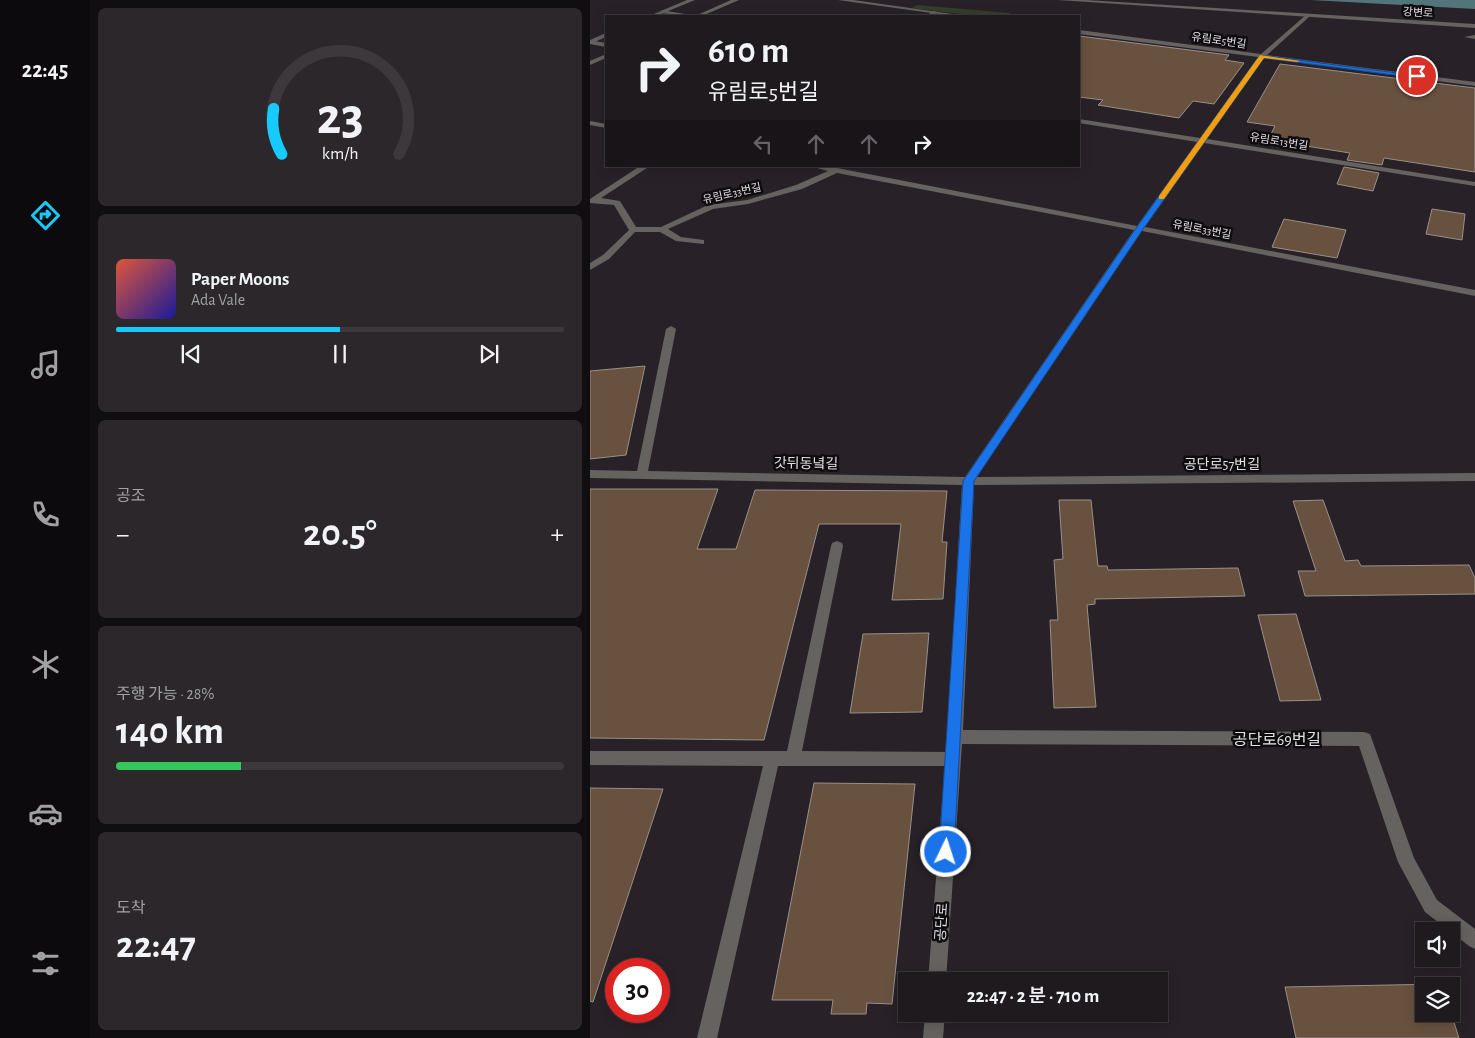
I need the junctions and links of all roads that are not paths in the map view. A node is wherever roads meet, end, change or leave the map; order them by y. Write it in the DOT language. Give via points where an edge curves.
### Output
graph roads {
  1 [pos="692,0"];
  2 [pos="736,0"];
  3 [pos="841,0"];
  4 [pos="1061,0"];
  5 [pos="662,12"];
  6 [pos="935,12"];
  7 [pos="654,15"];
  8 [pos="679,15"];
  9 [pos="700,15"];
  10 [pos="930,15"];
  11 [pos="957,15"];
  12 [pos="1307,16"];
  13 [pos="1475,27"];
  14 [pos="1080,32"];
  15 [pos="605,35"];
  16 [pos="1467,37"];
  17 [pos="1475,37"];
  18 [pos="590,42"];
  19 [pos="605,45"];
  20 [pos="605,56"];
  21 [pos="1262,56"];
  22 [pos="590,63"];
  23 [pos="1475,84"];
  24 [pos="1080,121"];
  25 [pos="590,123"];
  26 [pos="605,126"];
  27 [pos="1202,141"];
  28 [pos="644,167"];
  29 [pos="820,167"];
  30 [pos="836,170"];
  31 [pos="1475,184"];
  32 [pos="593,200"];
  33 [pos="662,229"];
  34 [pos="1139,229"];
  35 [pos="633,230"];
  36 [pos="701,242"];
  37 [pos="590,267"];
  38 [pos="1475,293"];
  39 [pos="671,329"];
  40 [pos="590,474"];
  41 [pos="642,474"];
  42 [pos="1475,477"];
  43 [pos="968,481"];
  44 [pos="837,546"];
  45 [pos="955,737"];
  46 [pos="590,758"];
  47 [pos="772,759"];
  48 [pos="793,759"];
  49 [pos="953,759"];
  50 [pos="1475,940"];
  51 [pos="938,972"];
  52 [pos="934,1022"];
  53 [pos="707,1038"];
  54 [pos="933,1038"];
  1 -- 5 [label="street"];
  2 -- 9 [label="street"];
  3 -- 6 [label="street"];
  4 -- 12 [label="street, 강변로"];
  5 -- 7 [label="street"];
  5 -- 8 [label="street"];
  6 -- 10 [label="street"];
  6 -- 11 [label="street"];
  12 -- 13 [label="street, 강변로"];
  12 -- 21 [label="street"];
  14 -- 21 [label="street, 유림로5번길"];
  15 -- 18 [label="street"];
  16 -- 17 [label="street"];
  18 -- 19 [label="street"];
  20 -- 22 [label="street"];
  21 -- 23 [label="street, 유림로5번길"];
  21 -- 27 [label="street"];
  24 -- 27 [label="street, 유림로13번길"];
  25 -- 26 [label="street"];
  27 -- 31 [label="street, 유림로13번길"];
  27 -- 34 [label="street"];
  28 -- 32 [label="street"];
  29 -- 30 [label="street, 유림로33번길"];
  30 -- 33 [label="street, 유림로33번길" via="748,202 711,207"];
  30 -- 34 [label="street, 유림로33번길"];
  32 -- 35 [label="street" via="617,203"];
  33 -- 35 [label="street"];
  33 -- 36 [label="street" via="679,239"];
  34 -- 38 [label="street, 유림로33번길"];
  34 -- 43 [label="street"];
  35 -- 37 [label="street" via="606,257"];
  39 -- 41 [label="street"];
  40 -- 41 [label="street, 갓뒤동녘길"];
  41 -- 43 [label="street, 갓뒤동녘길"];
  42 -- 43 [label="street, 공단로57번길"];
  43 -- 45 [label="street, 공단로"];
  44 -- 48 [label="street"];
  45 -- 49 [label="street, 공단로"];
  45 -- 50 [label="street, 공단로69번길" via="1364,739 1411,870 1431,906"];
  46 -- 47 [label="street"];
  47 -- 48 [label="street"];
  47 -- 53 [label="street"];
  48 -- 49 [label="street"];
  49 -- 51 [label="street, 공단로"];
  52 -- 54 [label="street"];
}
